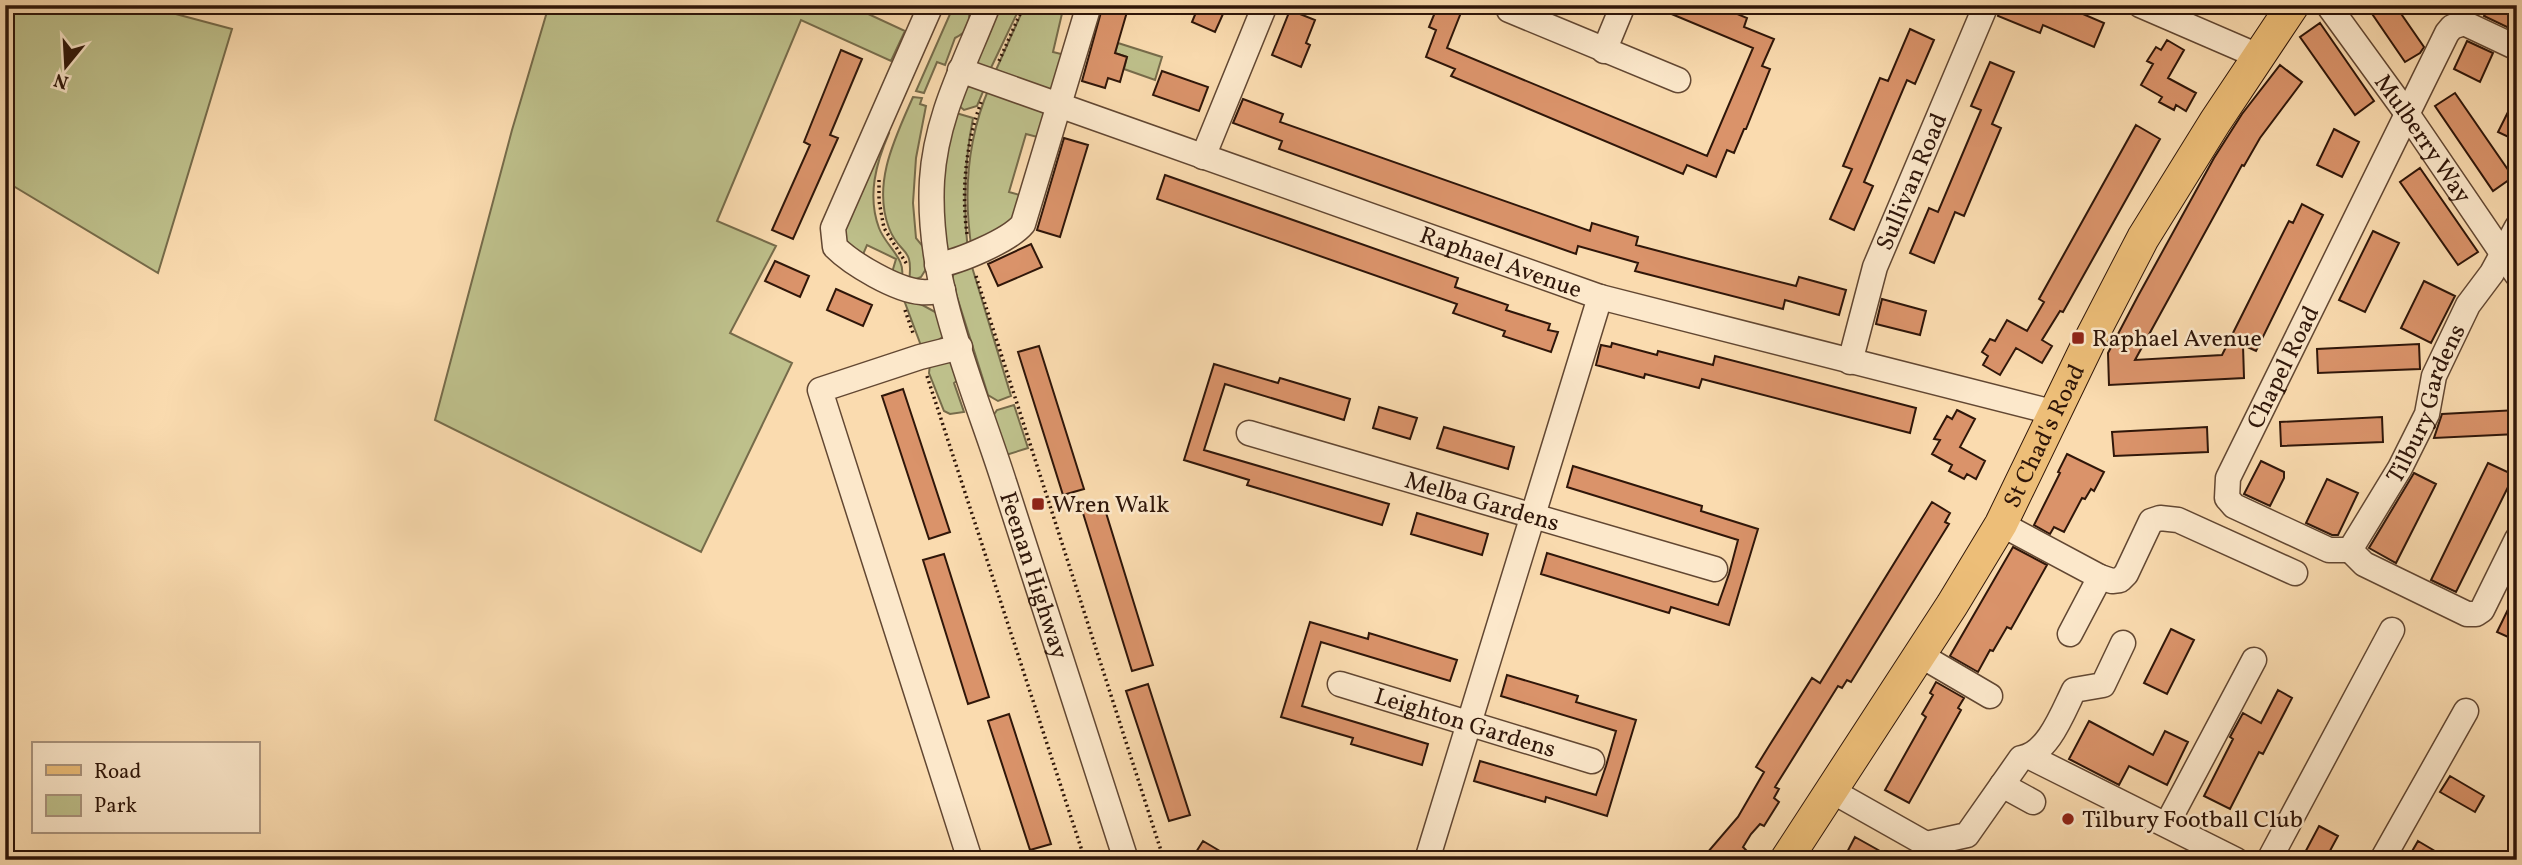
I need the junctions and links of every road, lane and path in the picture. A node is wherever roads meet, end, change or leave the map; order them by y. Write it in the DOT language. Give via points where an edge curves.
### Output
graph roads {
  1 [pos="930,5"];
  2 [pos="988,5"];
  3 [pos="1024,5"];
  4 [pos="1089,5"];
  5 [pos="1265,5"];
  6 [pos="1623,5"];
  7 [pos="1986,5"];
  8 [pos="2140,5"];
  9 [pos="2293,5"];
  10 [pos="2328,5"];
  11 [pos="1509,10"];
  12 [pos="2517,48"];
  13 [pos="1604,51"];
  14 [pos="2258,56"];
  15 [pos="960,70"];
  16 [pos="1678,80"];
  17 [pos="989,81"];
  18 [pos="1059,105"];
  19 [pos="2408,115"];
  20 [pos="1203,157"];
  21 [pos="881,170"];
  22 [pos="2517,227"];
  23 [pos="971,255"];
  24 [pos="937,265"];
  25 [pos="2510,265"];
  26 [pos="907,272"];
  27 [pos="943,290"];
  28 [pos="1600,297"];
  29 [pos="902,303"];
  30 [pos="919,347"];
  31 [pos="960,347"];
  32 [pos="1850,362"];
  33 [pos="924,365"];
  34 [pos="2056,413"];
  35 [pos="1249,433"];
  36 [pos="1533,514"];
  37 [pos="2001,524"];
  38 [pos="2517,539"];
  39 [pos="2350,550"];
  40 [pos="1715,569"];
  41 [pos="2295,573"];
  42 [pos="2100,577"];
  43 [pos="2392,630"];
  44 [pos="2070,634"];
  45 [pos="2123,643"];
  46 [pos="1920,655"];
  47 [pos="2253,660"];
  48 [pos="1340,684"];
  49 [pos="1990,696"];
  50 [pos="2466,711"];
  51 [pos="1469,724"];
  52 [pos="2025,757"];
  53 [pos="1592,761"];
  54 [pos="2002,785"];
  55 [pos="1832,791"];
  56 [pos="2033,802"];
  57 [pos="2167,824"];
  58 [pos="1920,852"];
  59 [pos="970,860"];
  60 [pos="1085,860"];
  61 [pos="1126,860"];
  62 [pos="1164,860"];
  63 [pos="1427,860"];
  64 [pos="1786,860"];
  65 [pos="2236,860"];
  66 [pos="2269,860"];
  67 [pos="2382,860"];
  1 -- 27 [label="street" via="833,228 835,247 857,265 911,290"];
  2 -- 15 [label="street, Feenan Highway"];
  3 -- 17 [label="path"];
  4 -- 18 [label="street"];
  5 -- 20 [label="street"];
  6 -- 13 [label="street"];
  7 -- 32 [label="street, Sullivan Road" via="1875,267"];
  8 -- 14 [label="street"];
  9 -- 14 [label="main road, St Chad's Road"];
  10 -- 19 [label="street, Mulberry Way"];
  11 -- 13 [label="street"];
  12 -- 19 [label="street, Chapel Road" via="2464,23 2452,27"];
  13 -- 16 [label="street"];
  14 -- 34 [label="main road, St Chad's Road" via="2143,238"];
  15 -- 17 [label="street, Raphael Avenue"];
  15 -- 24 [label="street, Feenan Highway" via="934,159 932,213"];
  17 -- 18 [label="street, Raphael Avenue"];
  17 -- 23 [label="path" via="976,116 966,171"];
  18 -- 20 [label="street, Raphael Avenue"];
  18 -- 23 [label="street" via="1023,224"];
  19 -- 25 [label="street, Mulberry Way"];
  19 -- 39 [label="street, Chapel Road" via="2226,487 2234,506 2329,550"];
  20 -- 28 [label="street, Raphael Avenue"];
  21 -- 26 [label="path" via="881,218 907,262"];
  22 -- 25 [label="street, Tilbury Gardens"];
  23 -- 24 [label="street"];
  23 -- 62 [label="path"];
  24 -- 27 [label="street, Feenan Highway"];
  25 -- 39 [label="street, Tilbury Gardens" via="2468,305 2434,376 2427,414"];
  27 -- 31 [label="street, Feenan Highway"];
  28 -- 32 [label="street, Raphael Avenue"];
  28 -- 36 [label="street"];
  29 -- 30 [label="path"];
  31 -- 59 [label="street" via="820,390"];
  31 -- 61 [label="street, Feenan Highway"];
  32 -- 34 [label="street, Raphael Avenue"];
  33 -- 60 [label="path"];
  34 -- 37 [label="main road, St Chad's Road"];
  35 -- 36 [label="street, Melba Gardens"];
  36 -- 40 [label="street, Melba Gardens"];
  36 -- 51 [label="street"];
  37 -- 42 [label="street"];
  37 -- 46 [label="main road, St Chad's Road"];
  38 -- 39 [label="street" via="2476,614 2467,614 2364,564"];
  41 -- 42 [label="street" via="2178,520 2160,517 2151,521 2126,574 2112,581"];
  42 -- 44 [label="street"];
  43 -- 66 [label="street"];
  45 -- 52 [label="street" via="2102,685 2074,690 2053,733"];
  46 -- 49 [label="street"];
  46 -- 55 [label="main road, St Chad's Road"];
  47 -- 57 [label="street"];
  48 -- 51 [label="street, Leighton Gardens"];
  50 -- 67 [label="street"];
  51 -- 53 [label="street, Leighton Gardens"];
  51 -- 63 [label="street"];
  52 -- 54 [label="street"];
  52 -- 57 [label="street"];
  54 -- 56 [label="street"];
  54 -- 58 [label="street" via="1967,835"];
  55 -- 58 [label="street"];
  55 -- 64 [label="main road, St Chad's Road"];
  57 -- 65 [label="street"];
}
